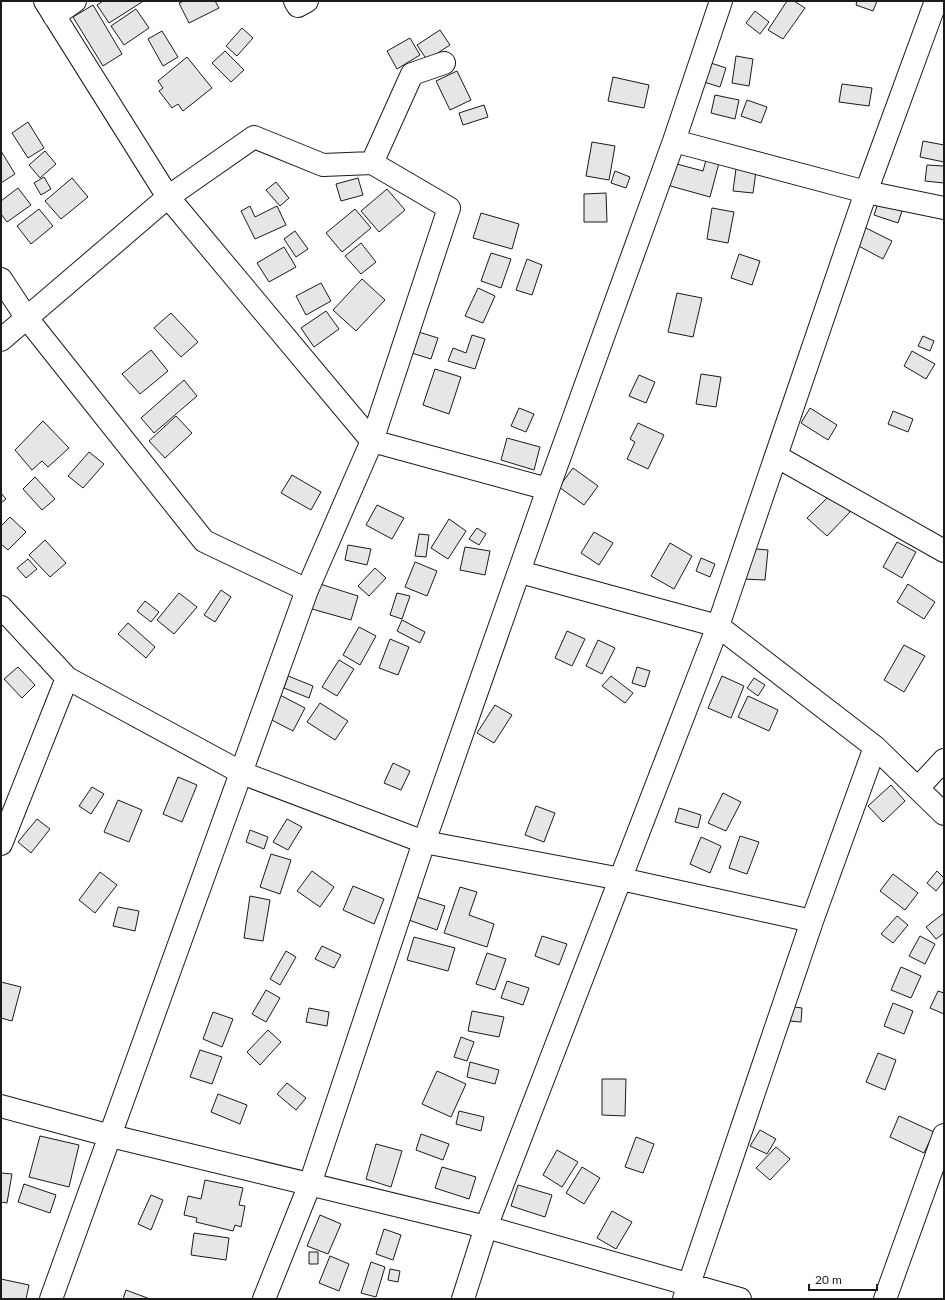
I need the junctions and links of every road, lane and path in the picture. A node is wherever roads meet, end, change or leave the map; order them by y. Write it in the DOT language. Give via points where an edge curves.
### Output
graph roads {
  1 [pos="75,1"];
  2 [pos="721,1"];
  3 [pos="936,1"];
  4 [pos="50,8"];
  5 [pos="444,64"];
  6 [pos="674,141"];
  7 [pos="372,163"];
  8 [pos="866,192"];
  9 [pos="168,197"];
  10 [pos="944,208"];
  11 [pos="1,279"];
  12 [pos="26,317"];
  13 [pos="1,340"];
  14 [pos="372,441"];
  15 [pos="776,456"];
  16 [pos="548,489"];
  17 [pos="944,551"];
  18 [pos="520,572"];
  19 [pos="308,590"];
  20 [pos="1,607"];
  21 [pos="718,626"];
  22 [pos="67,678"];
  23 [pos="875,747"];
  24 [pos="944,760"];
  25 [pos="242,773"];
  26 [pos="918,788"];
  27 [pos="944,814"];
  28 [pos="424,842"];
  29 [pos="1,844"];
  30 [pos="620,879"];
  31 [pos="812,921"];
  32 [pos="1,1106"];
  33 [pos="111,1136"];
  34 [pos="943,1140"];
  35 [pos="310,1184"];
  36 [pos="486,1227"];
  37 [pos="687,1291"];
  38 [pos="51,1299"];
  39 [pos="264,1299"];
  40 [pos="463,1299"];
  41 [pos="740,1299"];
  42 [pos="885,1299"];
  1 -- 4 [label="street"];
  2 -- 6 [label="street"];
  3 -- 8 [label="street"];
  4 -- 9 [label="street"];
  5 -- 7 [label="street" via="412,74"];
  6 -- 8 [label="street"];
  6 -- 16 [label="street"];
  7 -- 9 [label="street" via="323,165 254,137"];
  7 -- 14 [label="street" via="449,208"];
  8 -- 10 [label="street"];
  8 -- 15 [label="street"];
  9 -- 12 [label="street"];
  9 -- 14 [label="street"];
  11 -- 12 [label="street"];
  12 -- 13 [label="street"];
  12 -- 19 [label="street" via="204,541"];
  14 -- 16 [label="street"];
  14 -- 19 [label="street"];
  15 -- 17 [label="street"];
  15 -- 21 [label="street"];
  16 -- 18 [label="street"];
  18 -- 21 [label="street"];
  18 -- 28 [label="street"];
  19 -- 25 [label="street"];
  20 -- 22 [label="street"];
  21 -- 23 [label="street"];
  21 -- 30 [label="street"];
  22 -- 25 [label="street"];
  22 -- 29 [label="street"];
  23 -- 26 [label="street"];
  23 -- 31 [label="street"];
  24 -- 26 [label="street"];
  25 -- 28 [label="street"];
  25 -- 33 [label="street"];
  26 -- 27 [label="street"];
  28 -- 30 [label="street"];
  28 -- 35 [label="street"];
  30 -- 31 [label="street"];
  30 -- 36 [label="street"];
  31 -- 37 [label="street"];
  32 -- 33 [label="street"];
  33 -- 35 [label="street"];
  33 -- 38 [label="street"];
  34 -- 42 [label="street"];
  35 -- 36 [label="street"];
  35 -- 39 [label="street"];
  36 -- 37 [label="street"];
  36 -- 40 [label="street"];
  37 -- 41 [label="street"];
}
